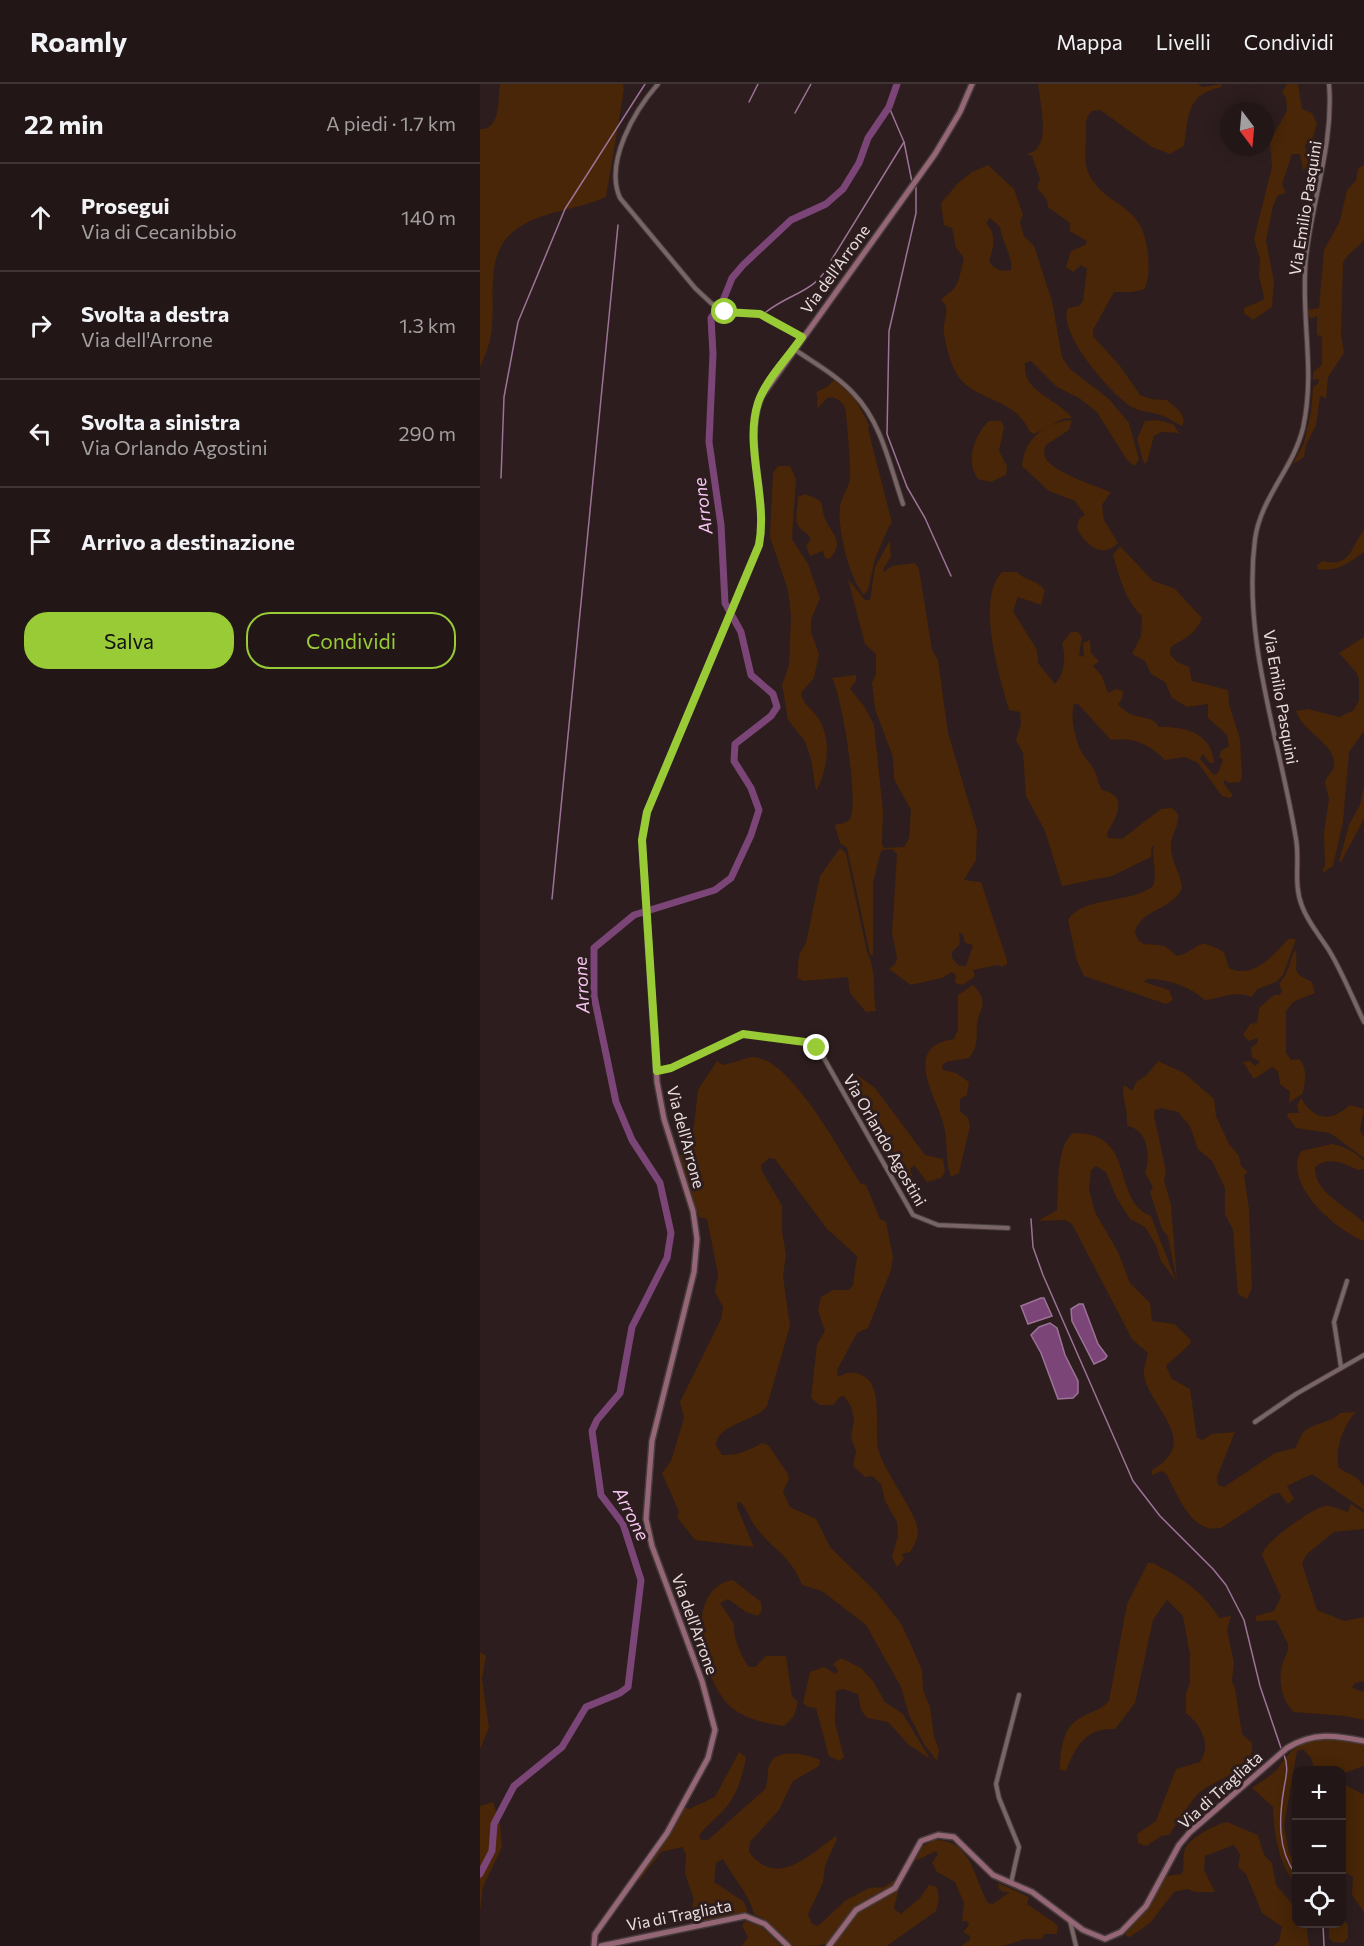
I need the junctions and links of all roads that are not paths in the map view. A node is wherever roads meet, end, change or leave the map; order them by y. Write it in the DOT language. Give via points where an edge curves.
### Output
graph roads {
  1 [pos="658,84"];
  2 [pos="972,84"];
  3 [pos="1329,84"];
  4 [pos="802,337"];
  5 [pos="794,349"];
  6 [pos="903,504"];
  7 [pos="1364,1022"];
  8 [pos="657,1071"];
  9 [pos="1008,1228"];
  10 [pos="1347,1281"];
  11 [pos="1364,1355"];
  12 [pos="1341,1367"];
  13 [pos="1255,1422"];
  14 [pos="1019,1695"];
  15 [pos="1364,1740"];
  16 [pos="1011,1883"];
  17 [pos="1070,1920"];
  18 [pos="594,1946"];
  19 [pos="601,1946"];
  20 [pos="788,1946"];
  21 [pos="829,1946"];
  22 [pos="1076,1946"];
  1 -- 4 [label="street" via="640,106 624,144 616,176 617,190 631,212 711,303 728,313 760,314"];
  2 -- 4 [label="street, Via dell'Arrone" via="950,130"];
  3 -- 7 [label="street, Via Emilio Pasquini" via="1330,123 1306,256 1310,392 1297,449 1271,491 1258,525 1254,551 1256,631 1296,836 1300,900 1335,960"];
  4 -- 5 [label="street, Via dell'Arrone"];
  5 -- 6 [label="street" via="846,386 868,413 882,440"];
  5 -- 8 [label="street, Via dell'Arrone" via="757,405 754,426 762,528 755,557 647,812 642,840"];
  8 -- 9 [label="street, Via Orlando Agostini" via="743,1034 811,1044 821,1053 913,1215 938,1225"];
  8 -- 18 [label="street, Via dell'Arrone" via="664,1119 693,1210 697,1244 694,1272 652,1441 646,1519 651,1544 716,1730 710,1755 687,1797 659,1845 595,1934"];
  10 -- 12 [label="street" via="1334,1322"];
  11 -- 12 [label="street"];
  12 -- 13 [label="street"];
  14 -- 16 [label="street" via="996,1784 1019,1847"];
  15 -- 17 [label="street, Via di Tragliata" via="1327,1734 1305,1738 1287,1748 1190,1832 1146,1906 1117,1935 1097,1938"];
  16 -- 17 [label="street, Via di Tragliata" via="1041,1898"];
  16 -- 21 [label="street, Via di Tragliata" via="988,1871 954,1837 926,1838 895,1888 856,1910"];
  17 -- 22 [label="street"];
  19 -- 20 [label="street, Via di Tragliata" via="745,1916 765,1924"];
}
